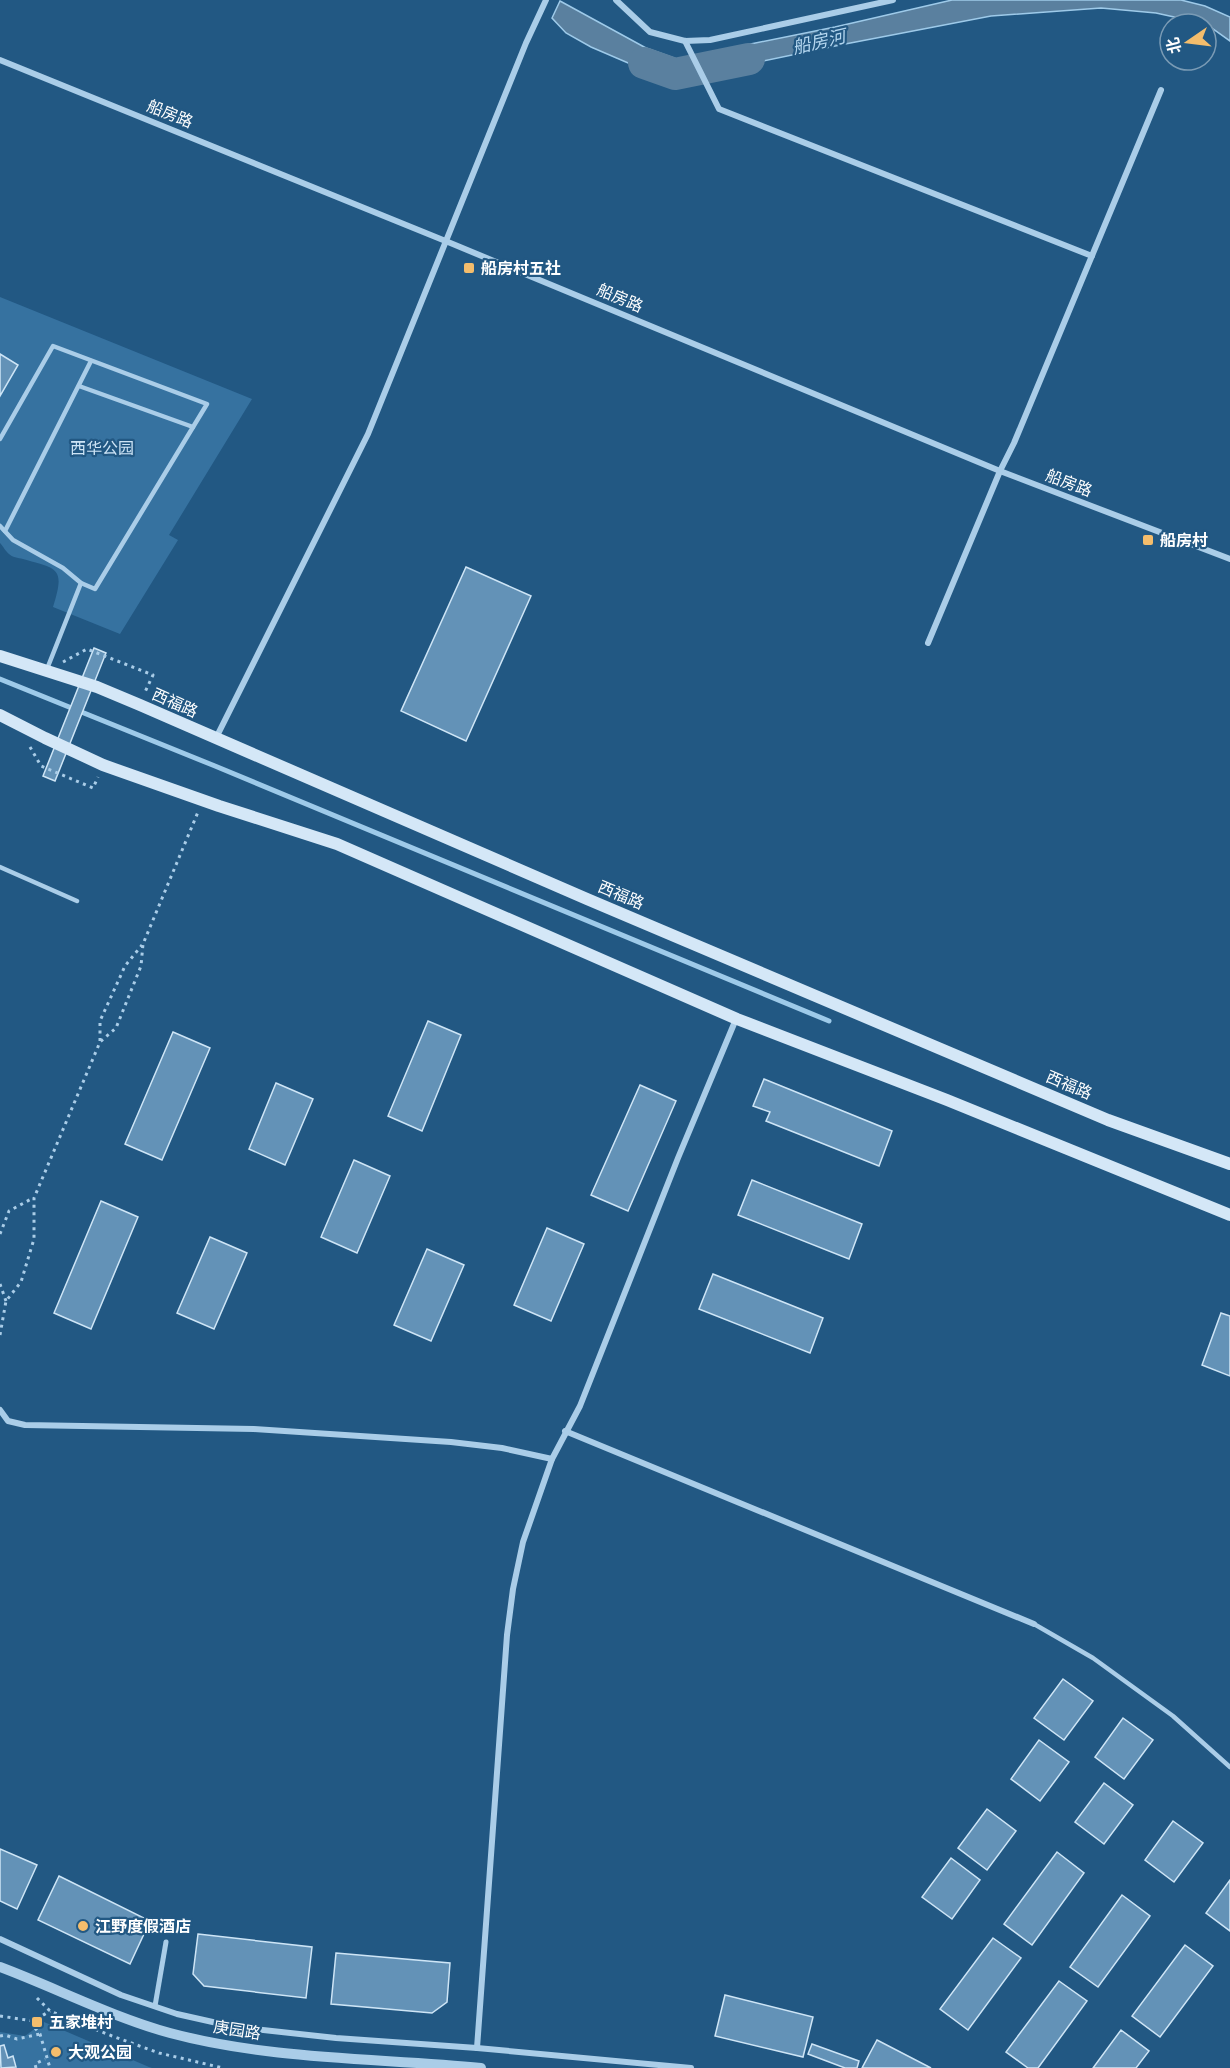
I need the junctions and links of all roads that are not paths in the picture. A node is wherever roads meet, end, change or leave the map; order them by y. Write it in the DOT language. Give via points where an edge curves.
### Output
graph roads {
  1 [pos="546,0"];
  2 [pos="616,0"];
  3 [pos="893,0"];
  4 [pos="685,41"];
  5 [pos="0,60"];
  6 [pos="1161,90"];
  7 [pos="448,242"];
  8 [pos="1092,256"];
  9 [pos="91,361"];
  10 [pos="79,386"];
  11 [pos="193,427"];
  12 [pos="0,438"];
  13 [pos="1000,471"];
  14 [pos="0,526"];
  15 [pos="5,531"];
  16 [pos="1230,559"];
  17 [pos="81,583"];
  18 [pos="928,643"];
  19 [pos="0,656"];
  20 [pos="46,671"];
  21 [pos="0,715"];
  22 [pos="215,739"];
  23 [pos="0,867"];
  24 [pos="77,900"];
  25 [pos="737,1019"];
  26 [pos="1230,1164"];
  27 [pos="1230,1215"];
  28 [pos="0,1410"];
  29 [pos="565,1431"];
  30 [pos="552,1458"];
  31 [pos="1034,1624"];
  32 [pos="1230,1767"];
  33 [pos="0,1938"];
  34 [pos="166,1942"];
  35 [pos="0,1967"];
  36 [pos="155,2006"];
  37 [pos="477,2048"];
  38 [pos="482,2068"];
  39 [pos="690,2068"];
  1 -- 7 [label="street"];
  2 -- 4 [label="street" via="650,32"];
  3 -- 4 [label="street" via="710,40"];
  4 -- 8 [label="street" via="719,109"];
  5 -- 7 [label="street, 船房路"];
  6 -- 8 [label="street"];
  7 -- 13 [label="street, 船房路"];
  7 -- 22 [label="street" via="368,434"];
  8 -- 13 [label="street"];
  9 -- 10 [label="lane"];
  9 -- 11 [label="lane" via="207,404"];
  9 -- 12 [label="lane" via="53,346"];
  10 -- 11 [label="lane"];
  10 -- 15 [label="lane"];
  11 -- 17 [label="lane" via="94,589"];
  13 -- 16 [label="street, 船房路"];
  13 -- 18 [label="street"];
  14 -- 15 [label="lane"];
  15 -- 17 [label="lane"];
  17 -- 20 [label="lane"];
  19 -- 20 [label="main road, 西福路"];
  20 -- 22 [label="main road, 西福路" via="97,687"];
  21 -- 25 [label="main road" via="103,765 338,844"];
  22 -- 26 [label="main road, 西福路" via="1108,1120"];
  23 -- 24 [label="lane"];
  25 -- 27 [label="main road"];
  25 -- 29 [label="street" via="580,1406"];
  28 -- 30 [label="street" via="8,1421 25,1425 254,1430 451,1443"];
  29 -- 30 [label="street"];
  29 -- 31 [label="street"];
  30 -- 37 [label="street" via="523,1542 511,1600"];
  31 -- 32 [label="lane" via="1093,1658 1173,1716"];
  33 -- 36 [label="street" via="121,1995"];
  34 -- 36 [label="street"];
  35 -- 38 [label="street, 庚园路" via="169,2033 229,2046"];
  36 -- 37 [label="street" via="235,2026"];
  37 -- 39 [label="street"];
}
